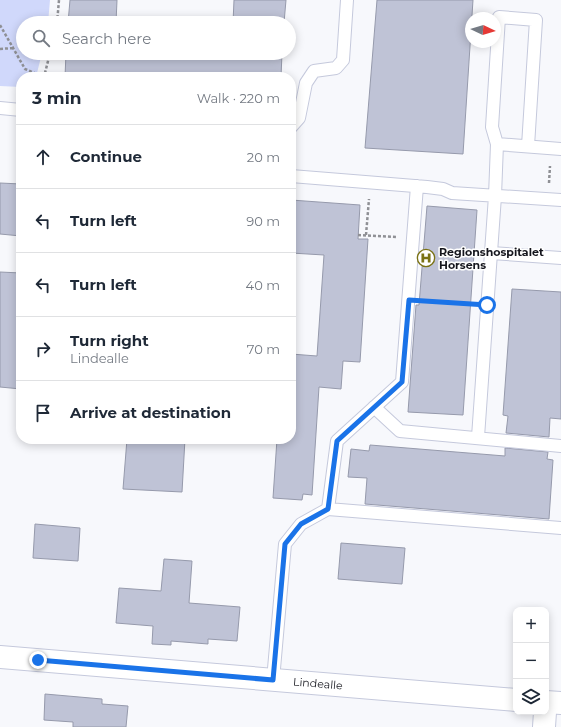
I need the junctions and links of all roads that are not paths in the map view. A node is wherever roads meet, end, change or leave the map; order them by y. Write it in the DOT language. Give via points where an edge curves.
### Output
graph roads {
  1 [pos="347,0"];
  2 [pos="0,108"];
  3 [pos="16,110"];
  4 [pos="296,121"];
  5 [pos="497,144"];
  6 [pos="528,146"];
  7 [pos="556,148"];
  8 [pos="296,176"];
  9 [pos="417,186"];
  10 [pos="495,196"];
  11 [pos="561,200"];
  12 [pos="491,253"];
  13 [pos="561,258"];
  14 [pos="374,407"];
  15 [pos="478,437"];
  16 [pos="561,446"];
  17 [pos="328,509"];
  18 [pos="561,528"];
  19 [pos="0,657"];
  20 [pos="273,680"];
  21 [pos="513,700"];
  22 [pos="549,702"];
  23 [pos="561,703"];
  24 [pos="545,715"];
  25 [pos="544,727"];
  1 -- 4 [label="lane" via="344,60 336,68 314,71 306,83 299,118"];
  2 -- 3 [label="lane"];
  5 -- 6 [label="lane"];
  5 -- 6 [label="lane" via="492,127 499,17 536,20"];
  5 -- 10 [label="lane"];
  6 -- 7 [label="lane"];
  8 -- 9 [label="lane"];
  9 -- 10 [label="lane" via="443,189 452,193"];
  9 -- 14 [label="lane" via="402,382"];
  10 -- 11 [label="lane"];
  10 -- 12 [label="lane"];
  12 -- 13 [label="lane"];
  12 -- 15 [label="lane"];
  14 -- 15 [label="lane" via="400,430"];
  14 -- 17 [label="lane" via="337,441"];
  15 -- 16 [label="lane"];
  17 -- 18 [label="lane"];
  17 -- 20 [label="lane" via="301,524 285,544"];
  19 -- 20 [label="street, Lindealle"];
  20 -- 21 [label="street, Lindealle"];
  22 -- 23 [label="street"];
  24 -- 25 [label="street"];
}
